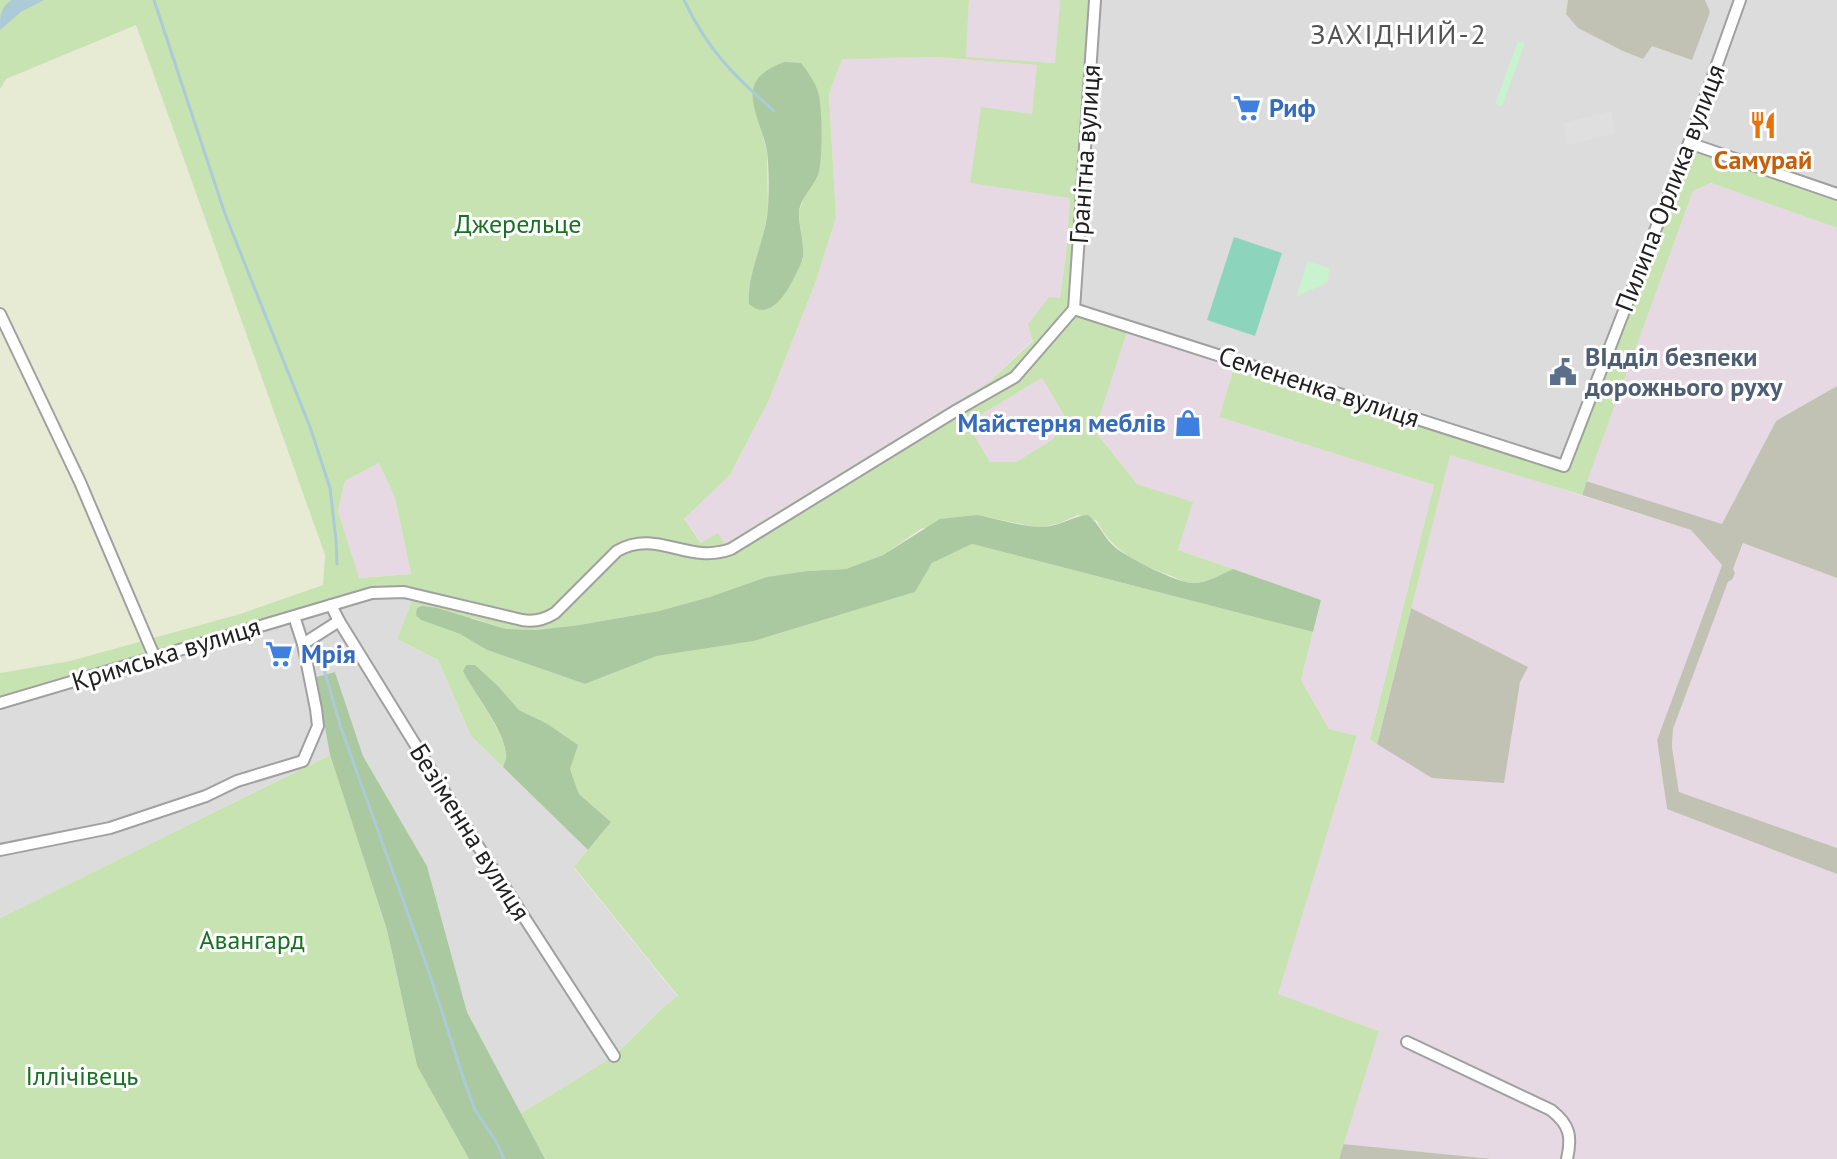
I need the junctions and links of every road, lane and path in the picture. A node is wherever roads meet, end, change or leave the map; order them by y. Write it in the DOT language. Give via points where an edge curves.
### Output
graph roads {
  1 [pos="1095,0"];
  2 [pos="1740,0"];
  3 [pos="1689,143"];
  4 [pos="1837,194"];
  5 [pos="1074,309"];
  6 [pos="0,314"];
  7 [pos="1564,466"];
  8 [pos="331,605"];
  9 [pos="294,616"];
  10 [pos="339,621"];
  11 [pos="303,644"];
  12 [pos="155,658"];
  13 [pos="0,703"];
  14 [pos="0,850"];
  15 [pos="1407,1042"];
  16 [pos="614,1056"];
  17 [pos="1567,1159"];
  1 -- 5 [label="street, Гранітна вулиця"];
  2 -- 3 [label="street, Пилипа Орлика вулиця"];
  3 -- 4 [label="street"];
  3 -- 7 [label="street, Пилипа Орлика вулиця"];
  5 -- 7 [label="street, Семененка вулиця"];
  5 -- 8 [label="street, Кримська вулиця" via="1015,377 721,553 698,554 648,542 627,546 555,613 539,620 393,591"];
  6 -- 12 [label="street"];
  8 -- 9 [label="street, Кримська вулиця"];
  8 -- 10 [label="street, Безіменна вулиця"];
  9 -- 11 [label="street"];
  9 -- 12 [label="street, Кримська вулиця"];
  10 -- 11 [label="street"];
  10 -- 16 [label="street, Безіменна вулиця"];
  11 -- 14 [label="street" via="318,726 303,761 110,828"];
  12 -- 13 [label="street, Кримська вулиця"];
  15 -- 17 [label="street" via="1551,1110 1568,1129"];
}
